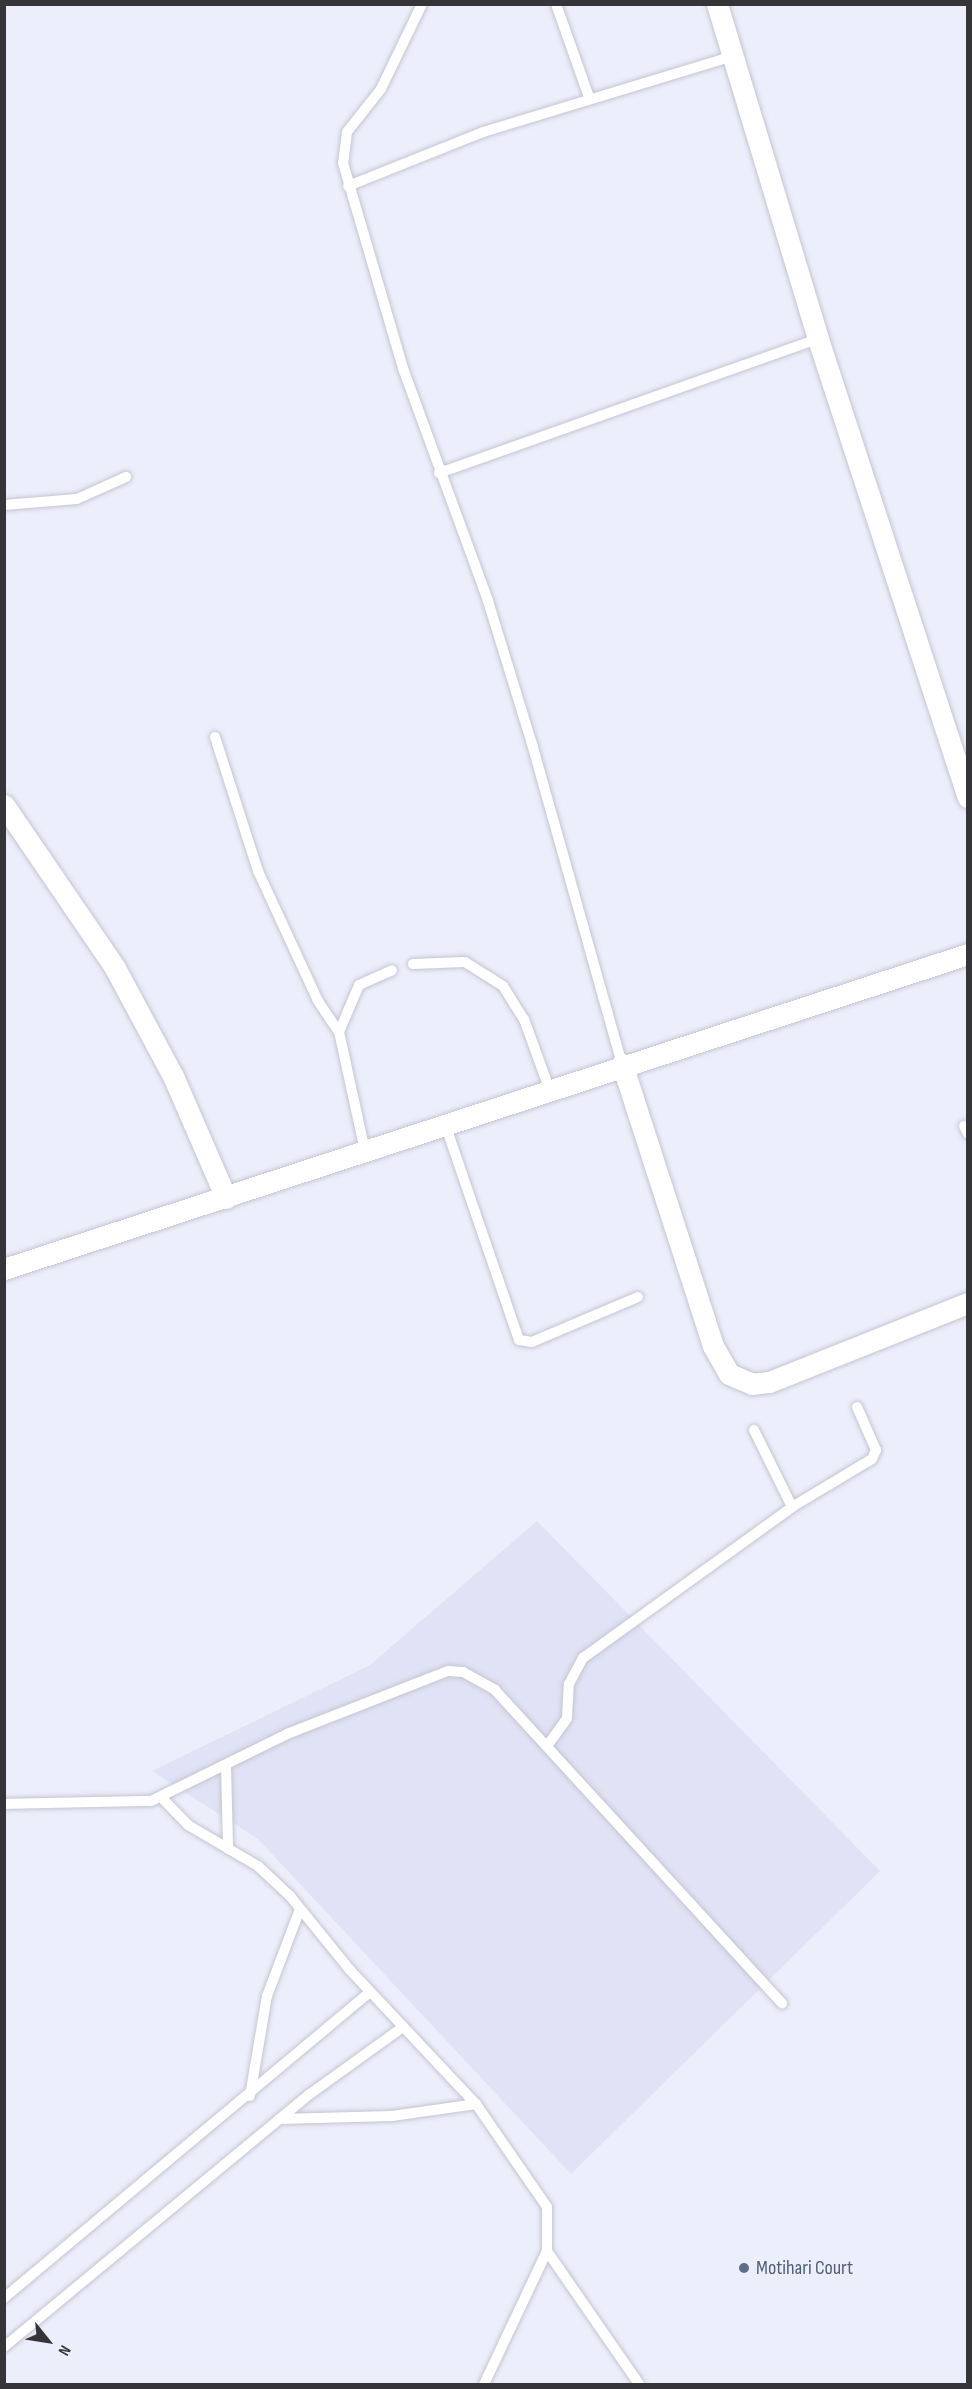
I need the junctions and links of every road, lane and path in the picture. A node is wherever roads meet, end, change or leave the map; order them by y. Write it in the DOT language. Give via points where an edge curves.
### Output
graph roads {
  1 [pos="422,4"];
  2 [pos="556,4"];
  3 [pos="717,4"];
  4 [pos="733,56"];
  5 [pos="589,97"];
  6 [pos="348,186"];
  7 [pos="818,339"];
  8 [pos="439,473"];
  9 [pos="126,477"];
  10 [pos="4,505"];
  11 [pos="215,737"];
  12 [pos="968,797"];
  13 [pos="4,805"];
  14 [pos="968,954"];
  15 [pos="412,964"];
  16 [pos="392,970"];
  17 [pos="339,1032"];
  18 [pos="622,1064"];
  19 [pos="549,1088"];
  20 [pos="445,1124"];
  21 [pos="365,1151"];
  22 [pos="226,1198"];
  23 [pos="4,1269"];
  24 [pos="638,1297"];
  25 [pos="968,1303"];
  26 [pos="857,1407"];
  27 [pos="754,1430"];
  28 [pos="792,1507"];
  29 [pos="547,1746"];
  30 [pos="226,1765"];
  31 [pos="161,1797"];
  32 [pos="4,1804"];
  33 [pos="228,1849"];
  34 [pos="300,1909"];
  35 [pos="370,1992"];
  36 [pos="782,2003"];
  37 [pos="403,2026"];
  38 [pos="250,2096"];
  39 [pos="476,2104"];
  40 [pos="279,2119"];
  41 [pos="548,2251"];
  42 [pos="4,2298"];
  43 [pos="4,2347"];
  44 [pos="484,2385"];
  45 [pos="639,2385"];
  1 -- 6 [label="lane" via="381,88 342,141"];
  2 -- 5 [label="lane"];
  3 -- 4 [label="street"];
  4 -- 5 [label="lane"];
  4 -- 7 [label="street"];
  5 -- 6 [label="lane"];
  6 -- 8 [label="lane"];
  7 -- 8 [label="lane"];
  7 -- 12 [label="street"];
  8 -- 18 [label="lane" via="526,722"];
  9 -- 10 [label="lane" via="77,499"];
  11 -- 17 [label="lane" via="258,871 318,1001"];
  13 -- 22 [label="street" via="115,968 173,1076"];
  14 -- 18 [label="street"];
  15 -- 19 [label="lane" via="465,962 503,986 524,1018"];
  16 -- 17 [label="lane" via="359,985"];
  17 -- 21 [label="lane"];
  18 -- 19 [label="street"];
  18 -- 25 [label="street" via="713,1346 729,1374 752,1384 769,1382"];
  19 -- 20 [label="street"];
  20 -- 21 [label="street"];
  20 -- 24 [label="lane" via="519,1340 532,1342"];
  21 -- 22 [label="street"];
  22 -- 23 [label="street"];
  26 -- 28 [label="lane" via="874,1456"];
  27 -- 28 [label="lane"];
  28 -- 29 [label="lane" via="584,1659 569,1684 567,1718"];
  29 -- 30 [label="lane" via="484,1680 448,1671 287,1734"];
  29 -- 36 [label="lane"];
  30 -- 31 [label="lane"];
  30 -- 33 [label="lane"];
  31 -- 32 [label="lane" via="131,1804"];
  31 -- 33 [label="lane" via="188,1825"];
  33 -- 34 [label="lane" via="273,1878"];
  34 -- 35 [label="lane"];
  34 -- 38 [label="lane" via="267,1996"];
  35 -- 37 [label="lane"];
  35 -- 38 [label="lane"];
  37 -- 39 [label="lane"];
  37 -- 40 [label="lane"];
  38 -- 42 [label="lane"];
  39 -- 40 [label="lane" via="392,2116"];
  39 -- 41 [label="lane" via="547,2207"];
  40 -- 43 [label="lane"];
  41 -- 44 [label="lane"];
  41 -- 45 [label="lane"];
}
